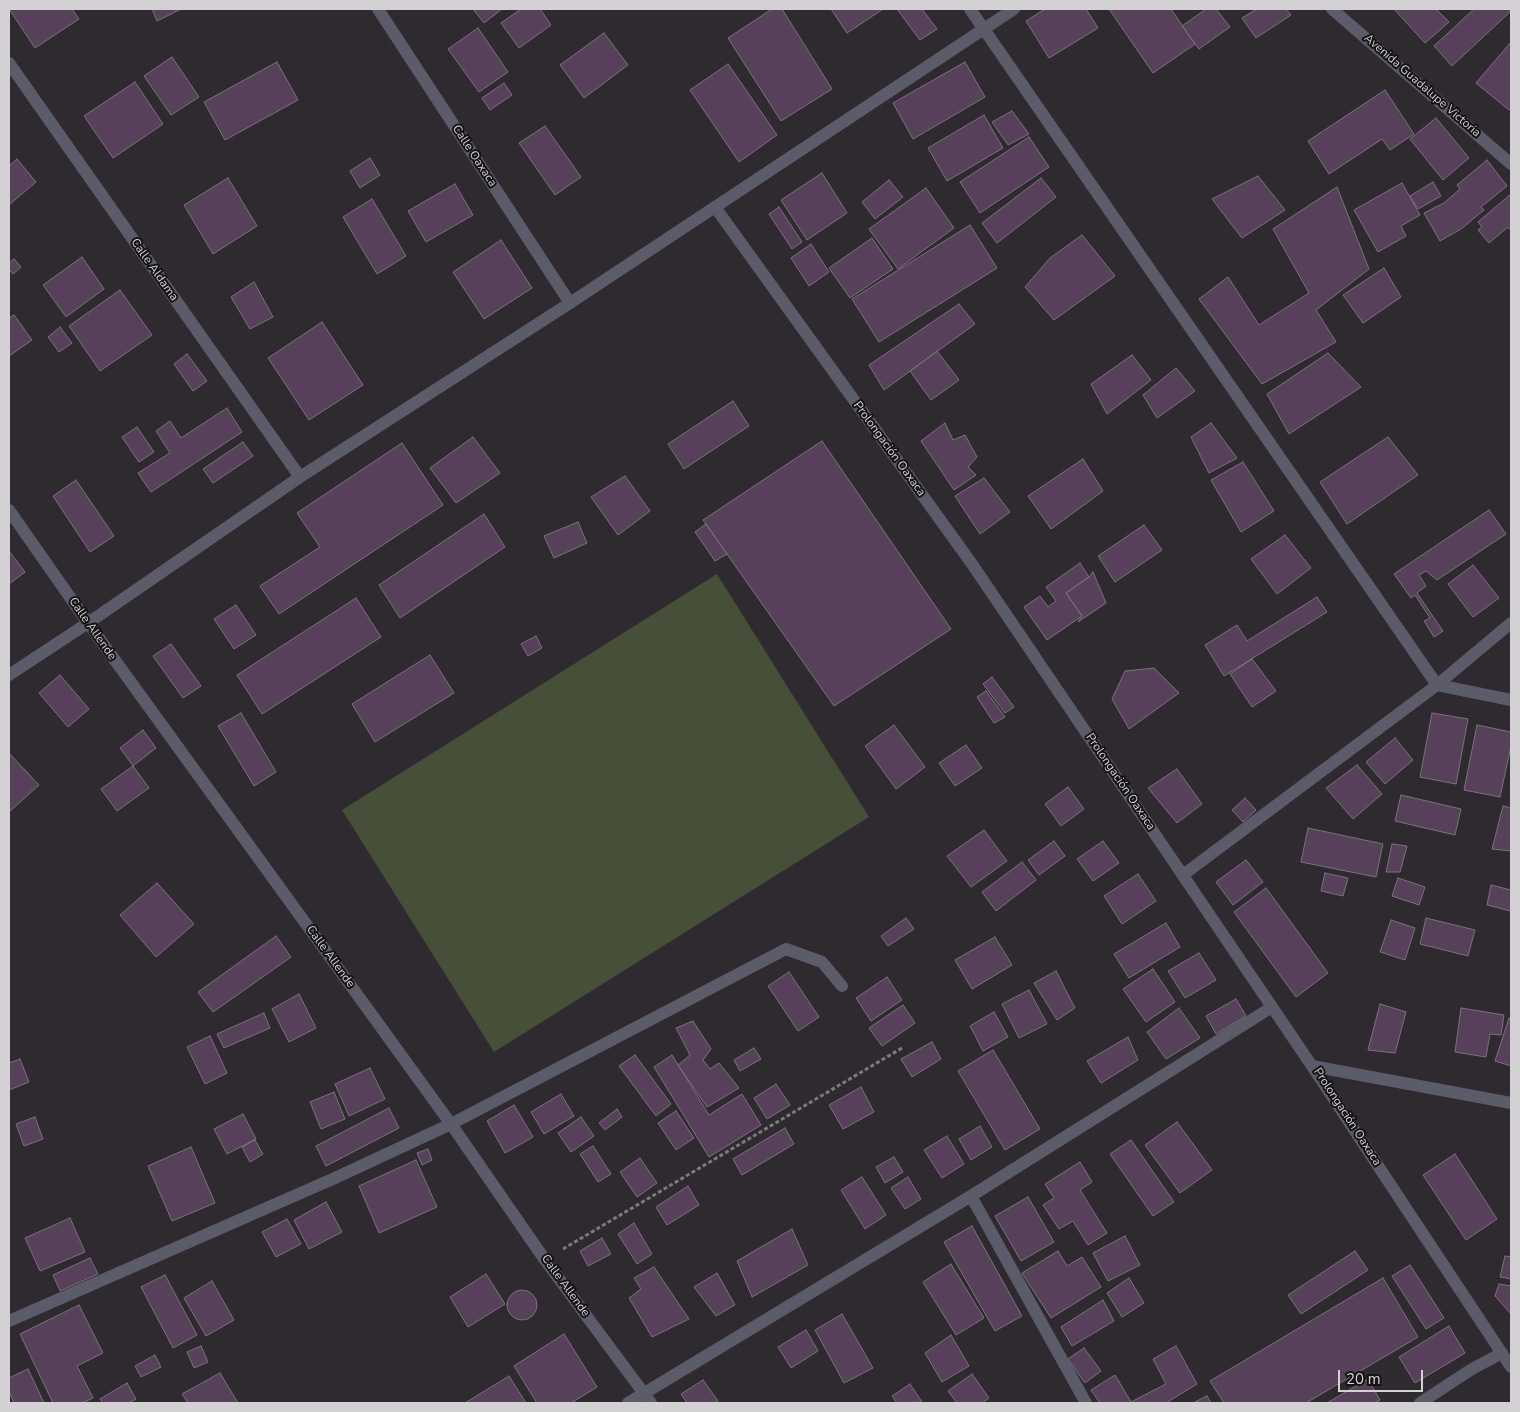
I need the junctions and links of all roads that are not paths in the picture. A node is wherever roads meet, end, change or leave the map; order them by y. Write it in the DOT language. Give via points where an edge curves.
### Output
graph roads {
  1 [pos="378,9"];
  2 [pos="970,9"];
  3 [pos="1014,9"];
  4 [pos="1332,9"];
  5 [pos="983,29"];
  6 [pos="9,63"];
  7 [pos="1511,164"];
  8 [pos="715,207"];
  9 [pos="570,303"];
  10 [pos="300,477"];
  11 [pos="9,510"];
  12 [pos="88,623"];
  13 [pos="1511,623"];
  14 [pos="9,675"];
  15 [pos="1437,685"];
  16 [pos="1511,700"];
  17 [pos="1183,875"];
  18 [pos="842,986"];
  19 [pos="1272,1007"];
  20 [pos="1312,1066"];
  21 [pos="1511,1103"];
  22 [pos="451,1124"];
  23 [pos="972,1196"];
  24 [pos="9,1321"];
  25 [pos="1502,1352"];
  26 [pos="1511,1367"];
  27 [pos="647,1398"];
  28 [pos="628,1403"];
  29 [pos="1086,1403"];
  30 [pos="1420,1403"];
  1 -- 9 [label="street, Calle Oaxaca"];
  2 -- 5 [label="street"];
  3 -- 5 [label="street"];
  4 -- 7 [label="street, Avenida Guadalupe Victoria"];
  5 -- 8 [label="street"];
  5 -- 15 [label="street"];
  6 -- 10 [label="street, Calle Aldama"];
  8 -- 9 [label="street"];
  8 -- 17 [label="street, Prolongación Oaxaca" via="972,564"];
  9 -- 10 [label="street"];
  10 -- 12 [label="street"];
  11 -- 12 [label="street, Calle Allende"];
  12 -- 14 [label="street"];
  12 -- 22 [label="street, Calle Allende"];
  13 -- 15 [label="street"];
  15 -- 16 [label="street"];
  15 -- 17 [label="street"];
  17 -- 19 [label="street, Prolongación Oaxaca"];
  18 -- 22 [label="street" via="822,962 786,949"];
  19 -- 20 [label="street, Prolongación Oaxaca"];
  19 -- 23 [label="street"];
  20 -- 21 [label="street"];
  20 -- 25 [label="street, Prolongación Oaxaca"];
  22 -- 24 [label="street"];
  22 -- 27 [label="street, Calle Allende" via="545,1260"];
  23 -- 27 [label="street"];
  23 -- 29 [label="street"];
  25 -- 26 [label="street, Prolongación Oaxaca"];
  25 -- 30 [label="street"];
  27 -- 28 [label="street"];
}
